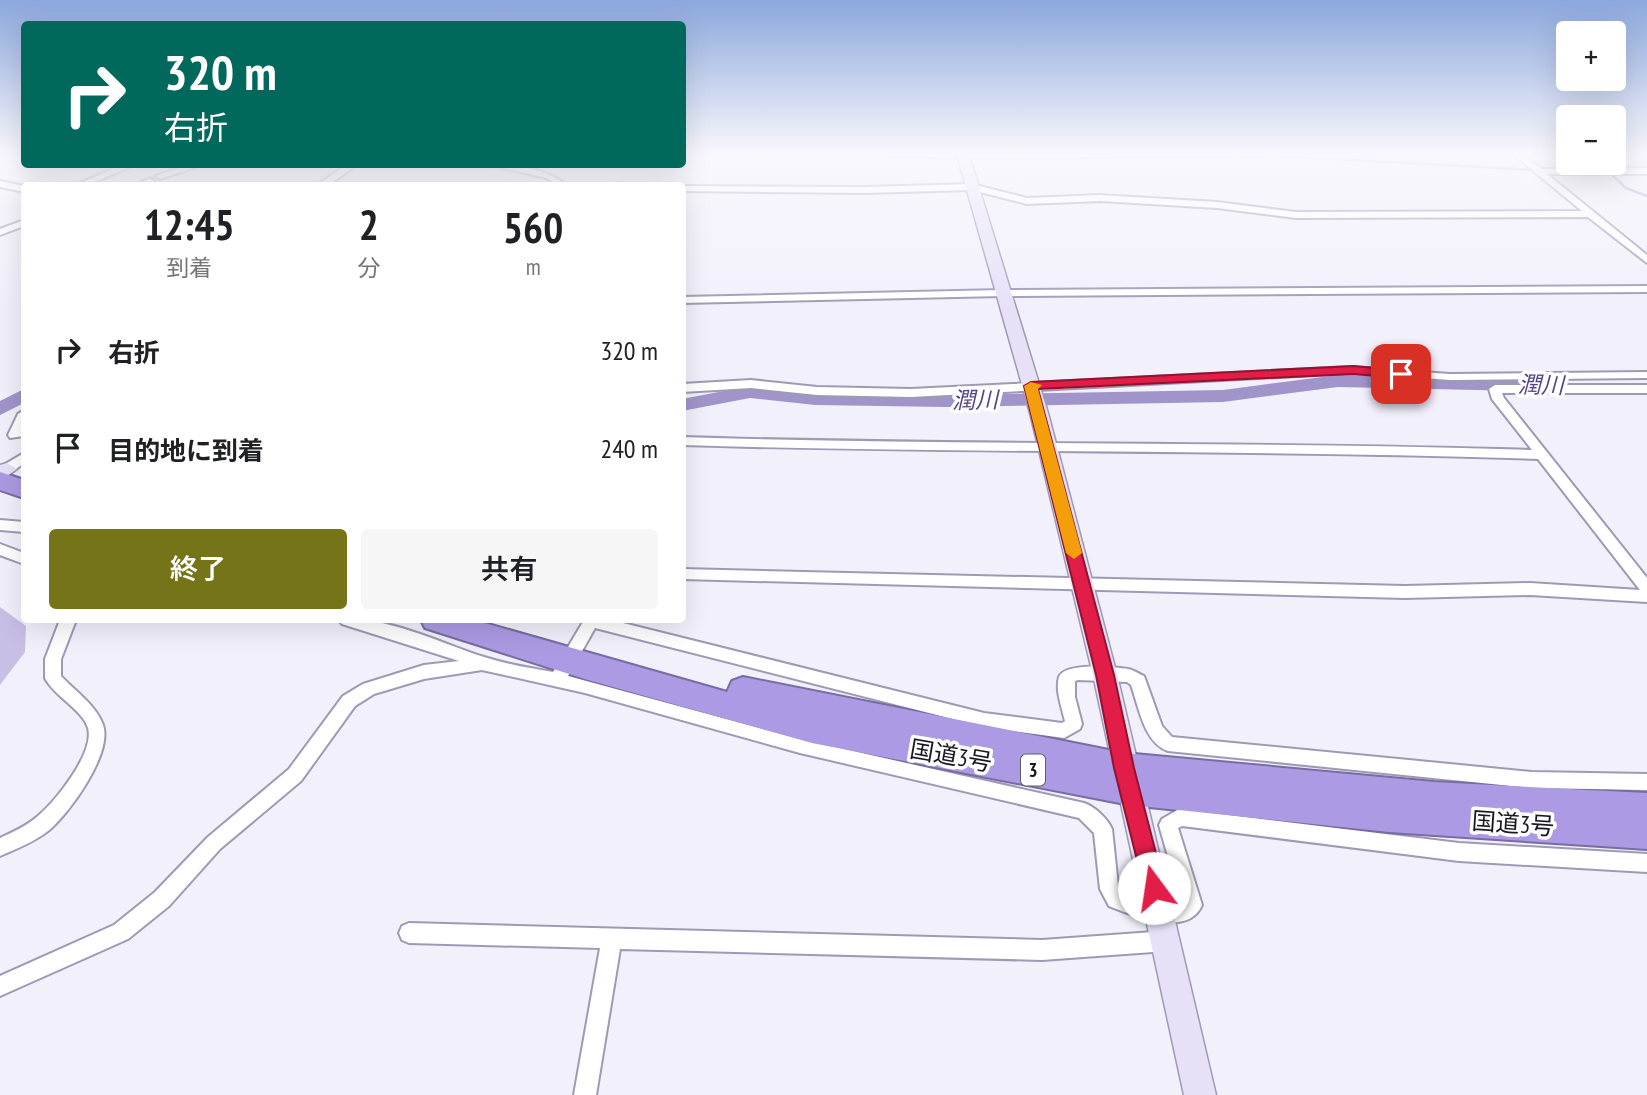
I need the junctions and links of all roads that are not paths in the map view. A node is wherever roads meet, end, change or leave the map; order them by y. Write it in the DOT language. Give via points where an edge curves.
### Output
graph roads {
  1 [pos="977,206"];
  2 [pos="1224,206"];
  3 [pos="1579,206"];
  4 [pos="1589,214"];
  5 [pos="21,224"];
  6 [pos="0,232"];
  7 [pos="1647,260"];
  8 [pos="1647,289"];
  9 [pos="1002,293"];
  10 [pos="686,300"];
  11 [pos="1647,375"];
  12 [pos="686,388"];
  13 [pos="1647,389"];
  14 [pos="1034,396"];
  15 [pos="21,420"];
  16 [pos="21,433"];
  17 [pos="686,441"];
  18 [pos="1047,446"];
  19 [pos="1543,455"];
  20 [pos="0,525"];
  21 [pos="21,527"];
  22 [pos="0,549"];
  23 [pos="21,558"];
  24 [pos="686,574"];
  25 [pos="1082,582"];
  26 [pos="1647,588"];
  27 [pos="1647,596"];
  28 [pos="67,623"];
  29 [pos="357,623"];
  30 [pos="456,623"];
  31 [pos="507,623"];
  32 [pos="579,641"];
  33 [pos="484,664"];
  34 [pos="1105,675"];
  35 [pos="1127,779"];
  36 [pos="1647,782"];
  37 [pos="1647,810"];
  38 [pos="1647,832"];
  39 [pos="0,847"];
  40 [pos="1647,863"];
  41 [pos="1161,913"];
  42 [pos="409,933"];
  43 [pos="612,938"];
  44 [pos="1167,941"];
  45 [pos="0,986"];
  46 [pos="586,1095"];
  47 [pos="1200,1095"];
  1 -- 9 [label="street"];
  2 -- 4 [label="street" via="1271,214"];
  3 -- 4 [label="street"];
  4 -- 7 [label="street"];
  5 -- 6 [label="street"];
  8 -- 9 [label="street"];
  9 -- 10 [label="street"];
  9 -- 14 [label="street"];
  11 -- 14 [label="street" via="1450,377 1353,370"];
  12 -- 14 [label="street" via="751,384 817,391"];
  13 -- 19 [label="street" via="1495,389"];
  14 -- 18 [label="street"];
  15 -- 16 [label="street" via="14,435"];
  17 -- 18 [label="street"];
  18 -- 19 [label="street"];
  18 -- 25 [label="street"];
  19 -- 26 [label="street"];
  20 -- 21 [label="street"];
  22 -- 23 [label="street"];
  24 -- 25 [label="street"];
  25 -- 27 [label="street" via="1405,592 1531,589"];
  25 -- 34 [label="street"];
  28 -- 39 [label="street" via="53,659 53,678 93,720 96,746 46,822"];
  29 -- 33 [label="street"];
  30 -- 32 [label="highway, 国道3号 / 3"];
  31 -- 32 [label="highway, 国道3号 / 3"];
  32 -- 33 [label="street"];
  32 -- 34 [label="street" via="984,720 1064,731 1074,724 1067,678 1076,673"];
  32 -- 35 [label="highway, 国道3号 / 3" via="812,729"];
  32 -- 41 [label="street" via="585,686 800,746 1084,811 1103,829 1109,889 1116,900"];
  33 -- 45 [label="street" via="424,672 369,689 349,701 295,775 215,843 162,899 121,932"];
  34 -- 35 [label="street"];
  34 -- 36 [label="street" via="1138,681 1155,730 1168,744 1519,779"];
  35 -- 37 [label="highway, 国道3号 / 3"];
  35 -- 38 [label="highway, 国道3号 / 3" via="1389,815"];
  35 -- 41 [label="street"];
  40 -- 41 [label="street" via="1459,852 1179,817 1168,825 1192,905 1187,911"];
  41 -- 44 [label="street"];
  42 -- 43 [label="street"];
  43 -- 44 [label="street" via="1042,950"];
  43 -- 46 [label="street"];
  44 -- 47 [label="street"];
}
